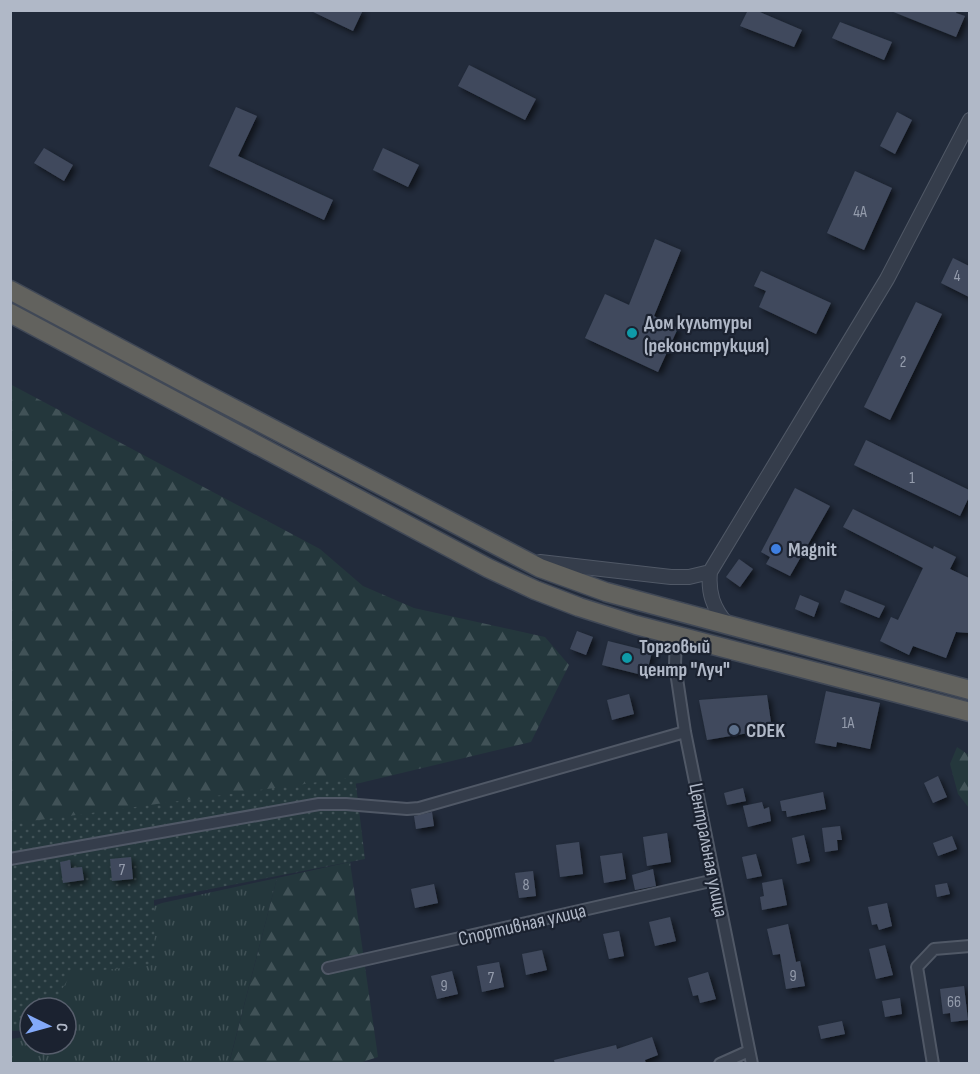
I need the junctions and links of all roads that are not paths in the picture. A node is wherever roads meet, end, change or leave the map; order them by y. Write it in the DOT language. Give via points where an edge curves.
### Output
graph roads {
  1 [pos="969,120"];
  2 [pos="10,290"];
  3 [pos="10,314"];
  4 [pos="517,556"];
  5 [pos="710,572"];
  6 [pos="727,624"];
  7 [pos="676,635"];
  8 [pos="969,690"];
  9 [pos="969,712"];
  10 [pos="685,732"];
  11 [pos="10,859"];
  12 [pos="715,880"];
  13 [pos="969,946"];
  14 [pos="328,968"];
  15 [pos="749,1051"];
  16 [pos="720,1064"];
  17 [pos="752,1064"];
  18 [pos="933,1064"];
  1 -- 5 [label="street" via="887,279"];
  2 -- 4 [label="highway"];
  3 -- 7 [label="highway" via="488,568 579,607"];
  4 -- 5 [label="street" via="549,564 671,577"];
  4 -- 6 [label="highway" via="606,592"];
  5 -- 6 [label="street" via="712,603"];
  6 -- 8 [label="highway"];
  7 -- 9 [label="highway"];
  7 -- 10 [label="street, Центральная улица" via="675,665"];
  10 -- 11 [label="street" via="419,808 319,804"];
  10 -- 12 [label="street, Центральная улица"];
  12 -- 14 [label="street, Спортивная улица"];
  12 -- 15 [label="street, Центральная улица"];
  13 -- 18 [label="street" via="934,949 917,967"];
  15 -- 16 [label="street"];
  15 -- 17 [label="street, Центральная улица"];
}
